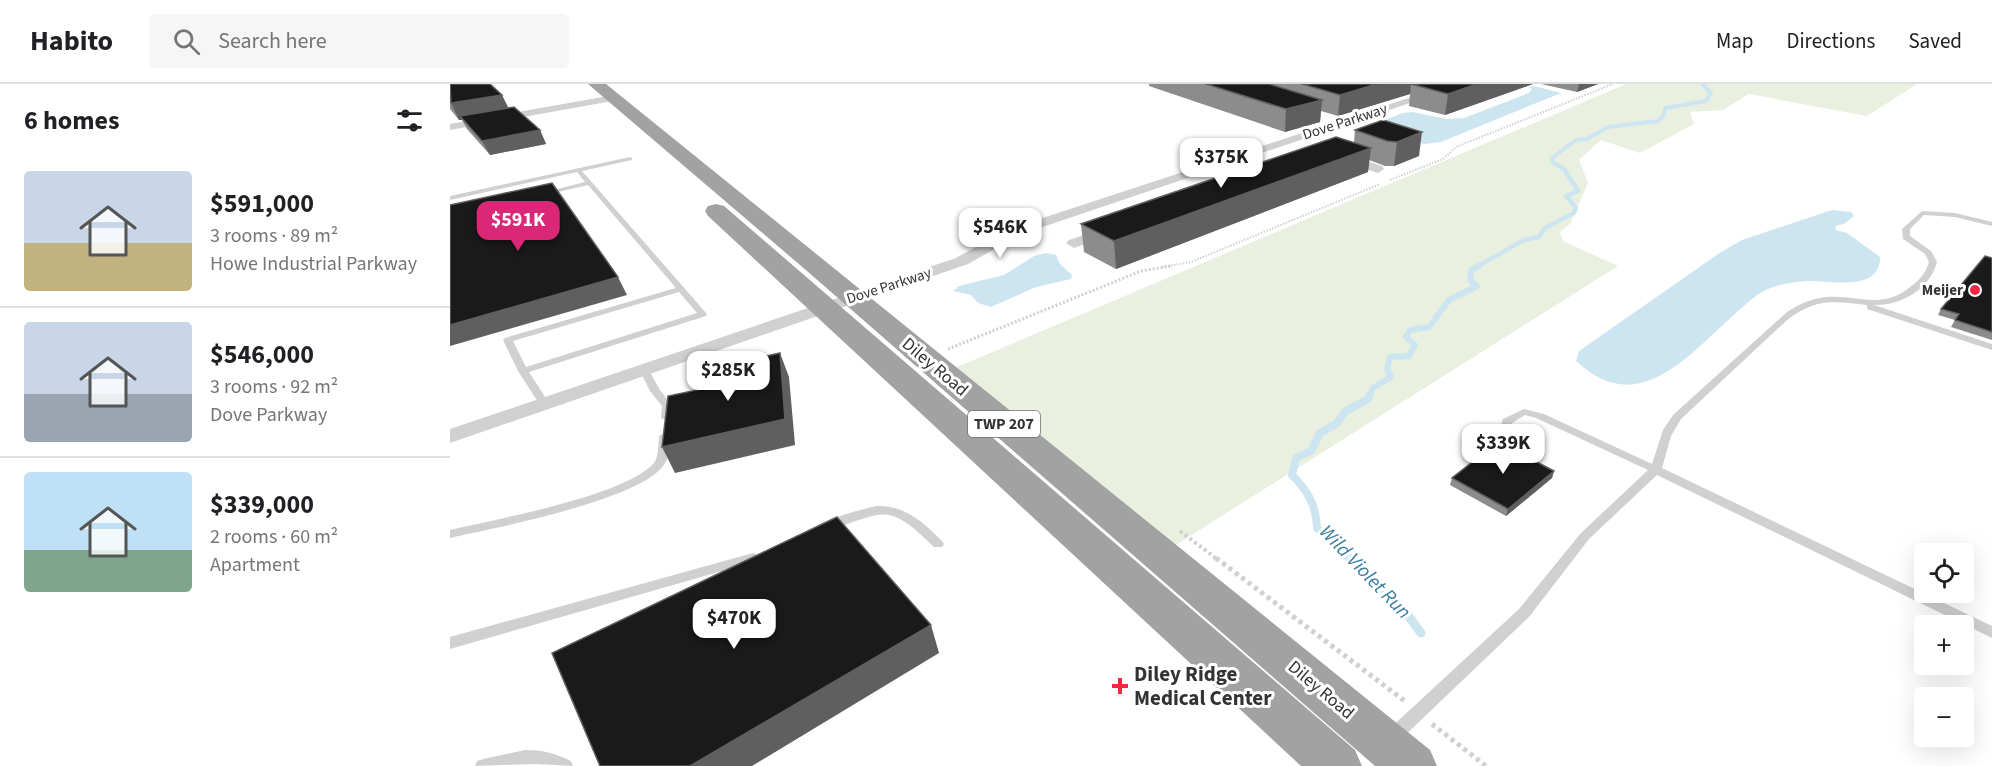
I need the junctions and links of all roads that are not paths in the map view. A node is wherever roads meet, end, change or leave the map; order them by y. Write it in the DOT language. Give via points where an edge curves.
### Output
graph roads {
  1 [pos="1461,84"];
  2 [pos="594,92"];
  3 [pos="1320,117"];
  4 [pos="1342,123"];
  5 [pos="450,127"];
  6 [pos="1292,140"];
  7 [pos="1311,146"];
  8 [pos="1329,153"];
  9 [pos="630,159"];
  10 [pos="578,170"];
  11 [pos="1378,170"];
  12 [pos="1167,181"];
  13 [pos="589,183"];
  14 [pos="1186,189"];
  15 [pos="531,196"];
  16 [pos="450,198"];
  17 [pos="1992,224"];
  18 [pos="1117,228"];
  19 [pos="1074,243"];
  20 [pos="681,289"];
  21 [pos="838,302"];
  22 [pos="1860,303"];
  23 [pos="1992,347"];
  24 [pos="644,369"];
  25 [pos="523,371"];
  26 [pos="544,403"];
  27 [pos="1503,435"];
  28 [pos="450,436"];
  29 [pos="1656,469"];
  30 [pos="817,531"];
  31 [pos="450,534"];
  32 [pos="938,544"];
  33 [pos="762,555"];
  34 [pos="1992,632"];
  35 [pos="450,643"];
  36 [pos="1380,746"];
  37 [pos="1341,764"];
  38 [pos="483,766"];
  39 [pos="565,766"];
  40 [pos="1412,766"];
  1 -- 4 [label="street, Dove Parkway"];
  2 -- 5 [label="street"];
  2 -- 21 [label="highway, Diley Road / TWP 207"];
  3 -- 4 [label="street"];
  4 -- 6 [label="street, Dove Parkway"];
  6 -- 7 [label="street"];
  6 -- 12 [label="street, Dove Parkway"];
  8 -- 11 [label="street"];
  9 -- 10 [label="lane"];
  10 -- 13 [label="lane"];
  10 -- 16 [label="lane"];
  12 -- 14 [label="street"];
  12 -- 21 [label="street, Dove Parkway" via="1014,232 962,261"];
  13 -- 15 [label="lane"];
  13 -- 20 [label="lane"];
  17 -- 22 [label="lane" via="1942,213 1917,216 1906,229 1906,237 1928,253 1933,262 1931,271 1909,296 1891,303"];
  18 -- 19 [label="street"];
  20 -- 25 [label="lane" via="508,340"];
  20 -- 25 [label="lane" via="703,314"];
  21 -- 24 [label="street, Dove Parkway"];
  21 -- 36 [label="highway, Diley Road / TWP 207"];
  21 -- 37 [label="highway, Diley Road / TWP 207"];
  22 -- 23 [label="lane"];
  22 -- 29 [label="lane" via="1813,302 1776,327 1668,427"];
  24 -- 26 [label="street, Dove Parkway"];
  24 -- 31 [label="lane" via="667,406 660,462 650,473 634,483 579,502"];
  25 -- 26 [label="lane"];
  26 -- 28 [label="street, Dove Parkway"];
  27 -- 29 [label="lane" via="1508,421 1524,412"];
  29 -- 34 [label="lane"];
  29 -- 36 [label="lane" via="1585,536 1524,613"];
  30 -- 32 [label="lane" via="885,509 908,517"];
  33 -- 35 [label="lane"];
  36 -- 40 [label="highway, Diley Road / TWP 207"];
  38 -- 39 [label="lane" via="537,756"];
}
